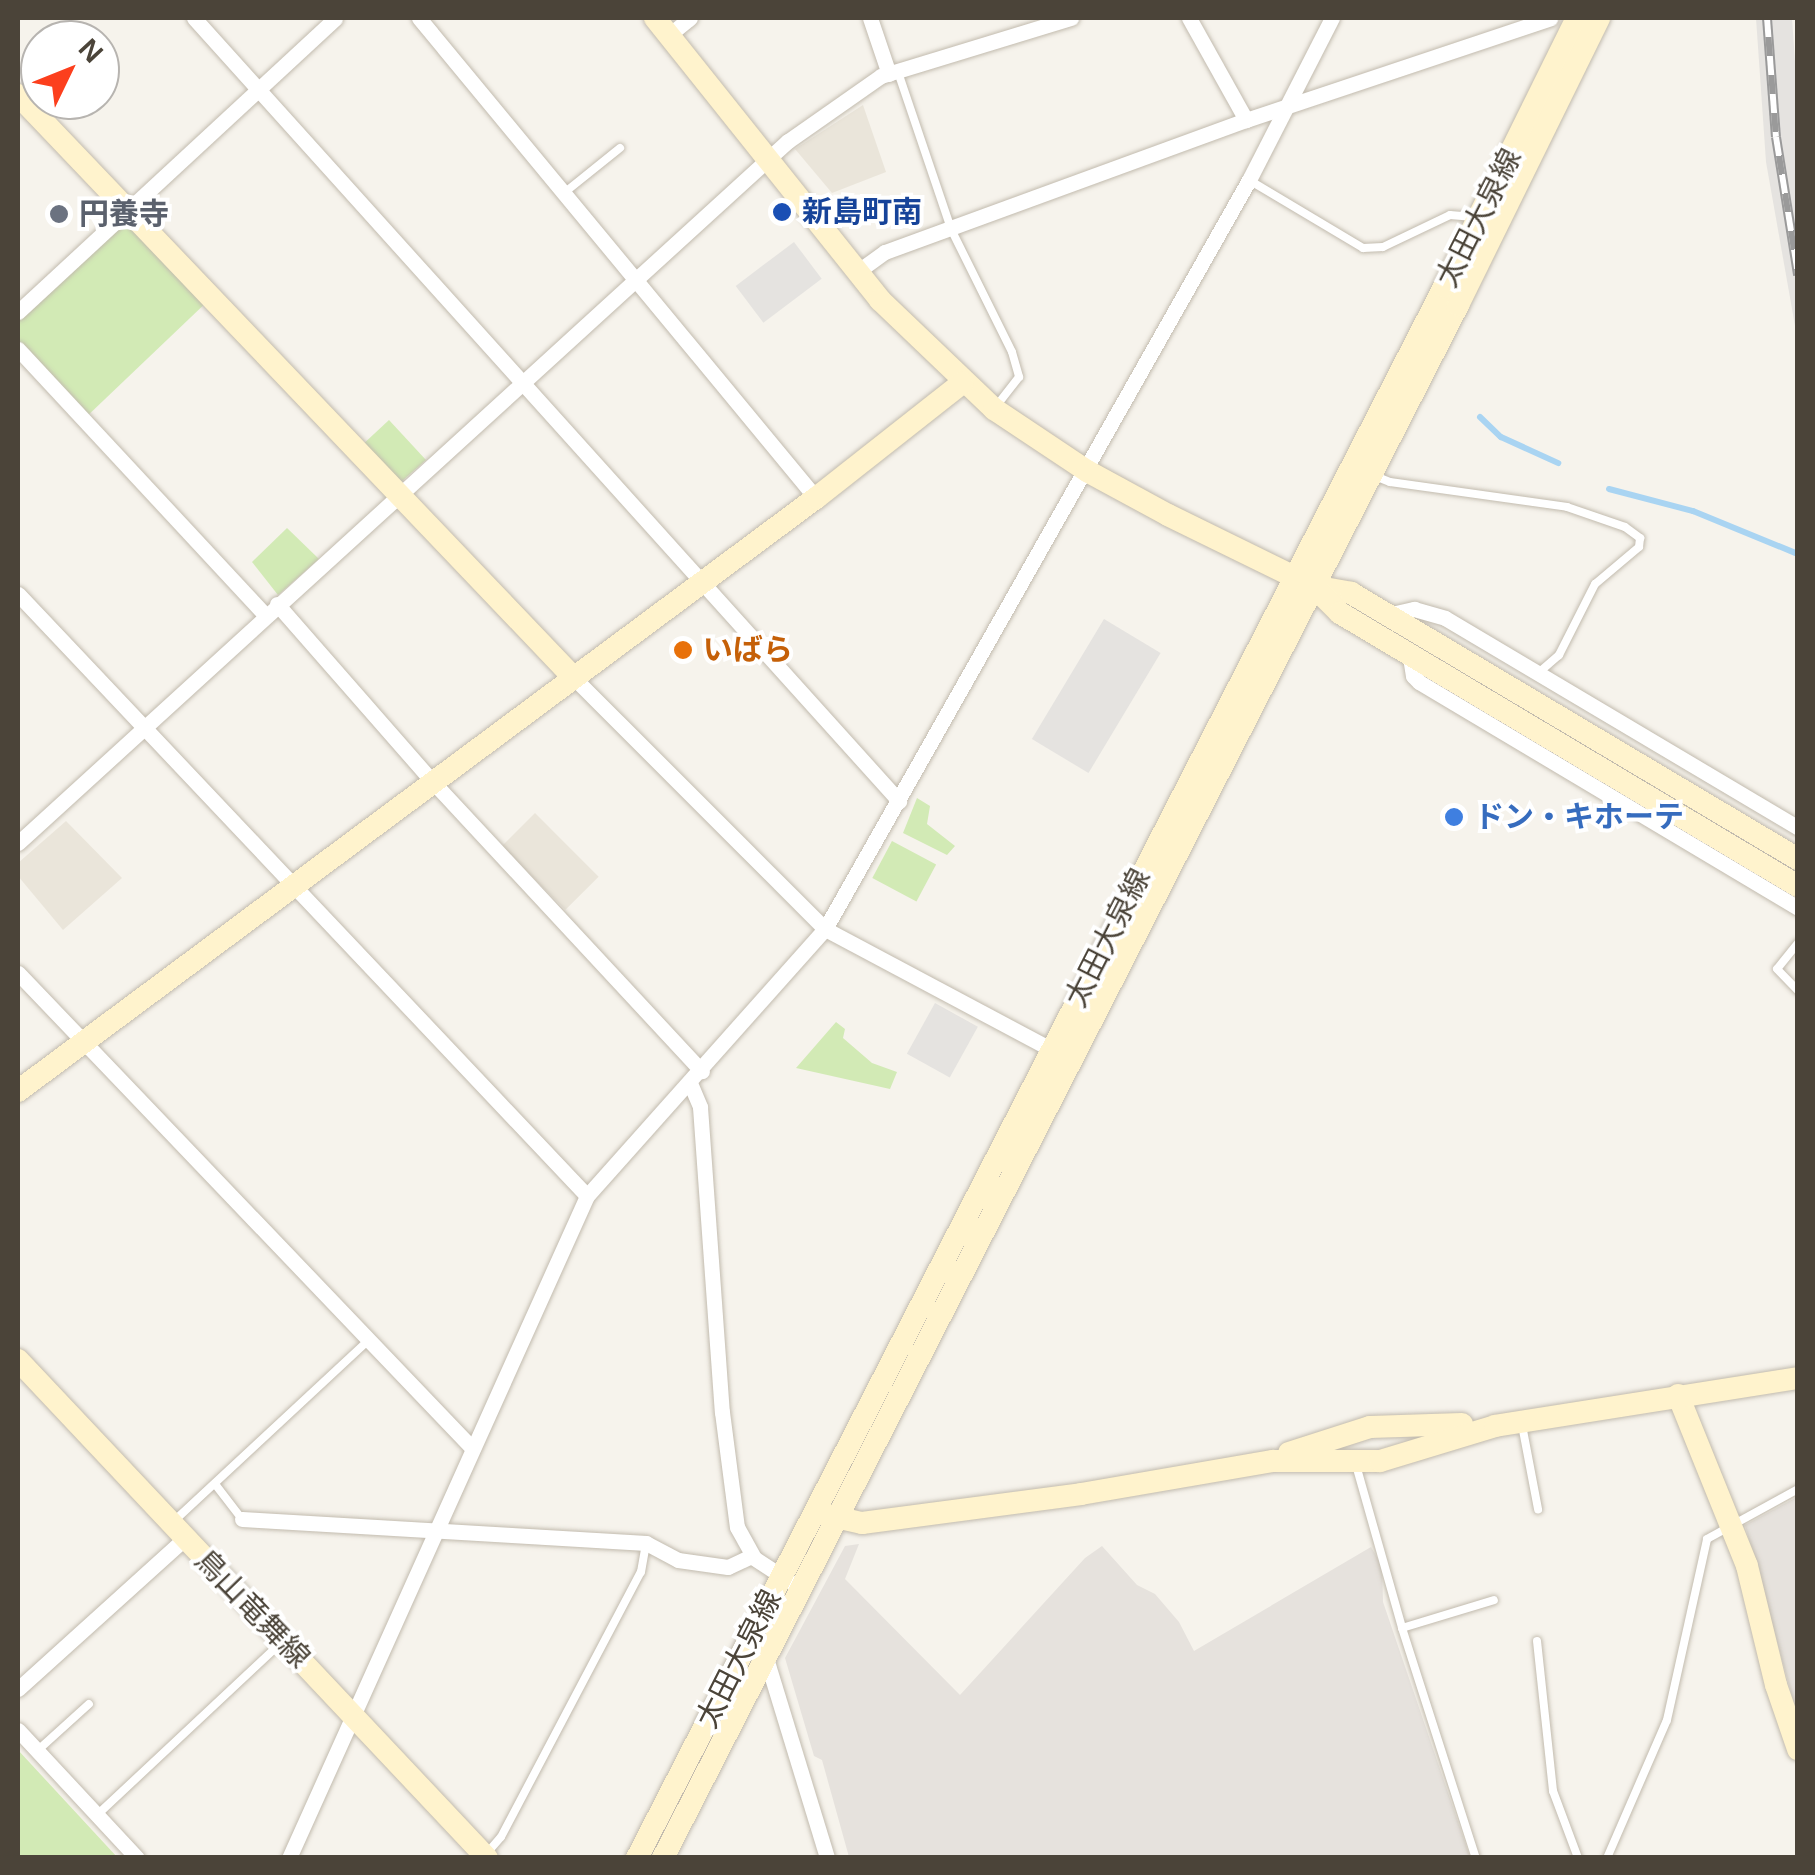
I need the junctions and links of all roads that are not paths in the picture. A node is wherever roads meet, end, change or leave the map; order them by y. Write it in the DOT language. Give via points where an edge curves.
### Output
graph roads {
  1 [pos="194,18"];
  2 [pos="335,18"];
  3 [pos="419,18"];
  4 [pos="690,18"];
  5 [pos="870,18"];
  6 [pos="1070,18"];
  7 [pos="1189,18"];
  8 [pos="1332,18"];
  9 [pos="1550,18"];
  10 [pos="1577,18"];
  11 [pos="1599,18"];
  12 [pos="662,26"];
  13 [pos="894,73"];
  14 [pos="258,89"];
  15 [pos="18,96"];
  16 [pos="1286,108"];
  17 [pos="1246,120"];
  18 [pos="620,148"];
  19 [pos="767,158"];
  20 [pos="1249,180"];
  21 [pos="564,193"];
  22 [pos="127,210"];
  23 [pos="1479,218"];
  24 [pos="951,229"];
  25 [pos="856,272"];
  26 [pos="634,278"];
  27 [pos="18,312"];
  28 [pos="18,349"];
  29 [pos="962,382"];
  30 [pos="520,383"];
  31 [pos="994,409"];
  32 [pos="1087,471"];
  33 [pos="1370,474"];
  34 [pos="398,493"];
  35 [pos="816,498"];
  36 [pos="1304,581"];
  37 [pos="699,584"];
  38 [pos="18,594"];
  39 [pos="271,610"];
  40 [pos="1387,615"];
  41 [pos="1537,674"];
  42 [pos="572,676"];
  43 [pos="144,728"];
  44 [pos="433,782"];
  45 [pos="899,801"];
  46 [pos="1798,828"];
  47 [pos="18,842"];
  48 [pos="1716,849"];
  49 [pos="1798,858"];
  50 [pos="292,885"];
  51 [pos="1798,886"];
  52 [pos="1798,908"];
  53 [pos="825,928"];
  54 [pos="1798,943"];
  55 [pos="18,973"];
  56 [pos="1798,991"];
  57 [pos="83,1041"];
  58 [pos="1060,1054"];
  59 [pos="696,1077"];
  60 [pos="18,1090"];
  61 [pos="587,1196"];
  62 [pos="369,1340"];
  63 [pos="18,1360"];
  64 [pos="1798,1378"];
  65 [pos="1678,1395"];
  66 [pos="1522,1422"];
  67 [pos="1495,1426"];
  68 [pos="472,1448"];
  69 [pos="1273,1461"];
  70 [pos="1355,1461"];
  71 [pos="215,1484"];
  72 [pos="1798,1489"];
  73 [pos="1538,1509"];
  74 [pos="826,1514"];
  75 [pos="242,1519"];
  76 [pos="1730,1525"];
  77 [pos="436,1528"];
  78 [pos="177,1532"];
  79 [pos="646,1543"];
  80 [pos="752,1556"];
  81 [pos="791,1582"];
  82 [pos="1494,1600"];
  83 [pos="1402,1628"];
  84 [pos="284,1642"];
  85 [pos="1537,1642"];
  86 [pos="766,1658"];
  87 [pos="18,1689"];
  88 [pos="89,1704"];
  89 [pos="353,1714"];
  90 [pos="18,1730"];
  91 [pos="1798,1749"];
  92 [pos="37,1751"];
  93 [pos="97,1815"];
  94 [pos="486,1856"];
  95 [pos="137,1858"];
  96 [pos="289,1858"];
  97 [pos="637,1858"];
  98 [pos="663,1858"];
  99 [pos="827,1858"];
  100 [pos="1476,1858"];
  101 [pos="1578,1858"];
  102 [pos="1607,1858"];
  1 -- 14 [label="street"];
  2 -- 14 [label="street"];
  3 -- 21 [label="street"];
  4 -- 12 [label="street"];
  5 -- 13 [label="street"];
  6 -- 13 [label="street"];
  7 -- 17 [label="street"];
  8 -- 16 [label="street"];
  9 -- 16 [label="street"];
  10 -- 23 [label="street, 太田大泉線"];
  11 -- 33 [label="street, 太田大泉線"];
  12 -- 19 [label="street"];
  13 -- 19 [label="street"];
  13 -- 24 [label="lane"];
  14 -- 22 [label="street"];
  14 -- 30 [label="street"];
  15 -- 22 [label="street"];
  16 -- 17 [label="street"];
  16 -- 20 [label="street"];
  17 -- 24 [label="street"];
  18 -- 21 [label="lane"];
  19 -- 25 [label="street"];
  19 -- 26 [label="street"];
  20 -- 23 [label="lane" via="1362,248 1383,247 1450,216"];
  20 -- 32 [label="street"];
  21 -- 26 [label="street"];
  22 -- 27 [label="street"];
  22 -- 34 [label="street"];
  23 -- 36 [label="street, 太田大泉線"];
  24 -- 25 [label="street" via="885,252"];
  24 -- 31 [label="lane" via="1019,378"];
  25 -- 29 [label="street"];
  26 -- 30 [label="street"];
  26 -- 35 [label="street"];
  28 -- 39 [label="street"];
  29 -- 31 [label="street"];
  29 -- 35 [label="street"];
  30 -- 34 [label="street"];
  30 -- 37 [label="street"];
  31 -- 32 [label="street"];
  32 -- 36 [label="street"];
  32 -- 45 [label="street"];
  33 -- 36 [label="street, 太田大泉線"];
  33 -- 41 [label="lane" via="1567,508 1640,538 1595,584 1559,655"];
  34 -- 39 [label="street"];
  34 -- 42 [label="street"];
  35 -- 37 [label="street"];
  36 -- 40 [label="street" via="1352,592"];
  36 -- 48 [label="street" via="1340,613"];
  36 -- 58 [label="street, 太田大泉線"];
  37 -- 42 [label="street"];
  37 -- 45 [label="street"];
  38 -- 43 [label="street"];
  39 -- 43 [label="street"];
  39 -- 44 [label="street"];
  40 -- 41 [label="street" via="1428,610"];
  40 -- 49 [label="street"];
  41 -- 46 [label="street"];
  42 -- 44 [label="street"];
  42 -- 53 [label="street"];
  43 -- 47 [label="street"];
  43 -- 50 [label="street"];
  44 -- 50 [label="street"];
  44 -- 59 [label="street"];
  45 -- 53 [label="street"];
  48 -- 51 [label="street"];
  48 -- 52 [label="street"];
  50 -- 57 [label="street"];
  50 -- 61 [label="street"];
  53 -- 58 [label="street"];
  53 -- 59 [label="street"];
  54 -- 56 [label="lane" via="1777,969"];
  55 -- 57 [label="street"];
  57 -- 60 [label="street"];
  57 -- 62 [label="street"];
  58 -- 74 [label="street, 太田大泉線"];
  59 -- 61 [label="street"];
  59 -- 80 [label="street" via="727,1468 737,1528"];
  61 -- 68 [label="street"];
  62 -- 68 [label="street"];
  62 -- 71 [label="lane"];
  63 -- 78 [label="street, 鳥山竜舞線"];
  64 -- 65 [label="street"];
  65 -- 66 [label="street"];
  65 -- 76 [label="street"];
  66 -- 67 [label="street"];
  66 -- 73 [label="lane"];
  67 -- 69 [label="street" via="1370,1428"];
  67 -- 70 [label="street" via="1404,1456"];
  68 -- 77 [label="street"];
  69 -- 70 [label="street"];
  69 -- 74 [label="street" via="862,1523"];
  70 -- 83 [label="lane"];
  71 -- 75 [label="lane"];
  71 -- 78 [label="lane"];
  72 -- 76 [label="lane"];
  74 -- 81 [label="street, 太田大泉線"];
  75 -- 77 [label="street"];
  76 -- 91 [label="street"];
  76 -- 102 [label="lane" via="1707,1539 1668,1720"];
  77 -- 79 [label="street"];
  77 -- 89 [label="street"];
  78 -- 84 [label="street, 鳥山竜舞線"];
  78 -- 87 [label="street"];
  79 -- 80 [label="street" via="678,1560 710,1565 738,1565"];
  79 -- 94 [label="lane" via="641,1572"];
  80 -- 81 [label="street"];
  81 -- 86 [label="street, 太田大泉線"];
  81 -- 97 [label="street, 太田大泉線"];
  82 -- 83 [label="lane"];
  83 -- 100 [label="lane"];
  84 -- 89 [label="street, 鳥山竜舞線"];
  84 -- 93 [label="lane"];
  85 -- 101 [label="lane" via="1552,1791"];
  86 -- 98 [label="street, 太田大泉線"];
  86 -- 99 [label="street"];
  88 -- 92 [label="lane"];
  89 -- 94 [label="street, 鳥山竜舞線"];
  89 -- 96 [label="street"];
  90 -- 92 [label="street"];
  92 -- 93 [label="street"];
  93 -- 95 [label="street"];
}
